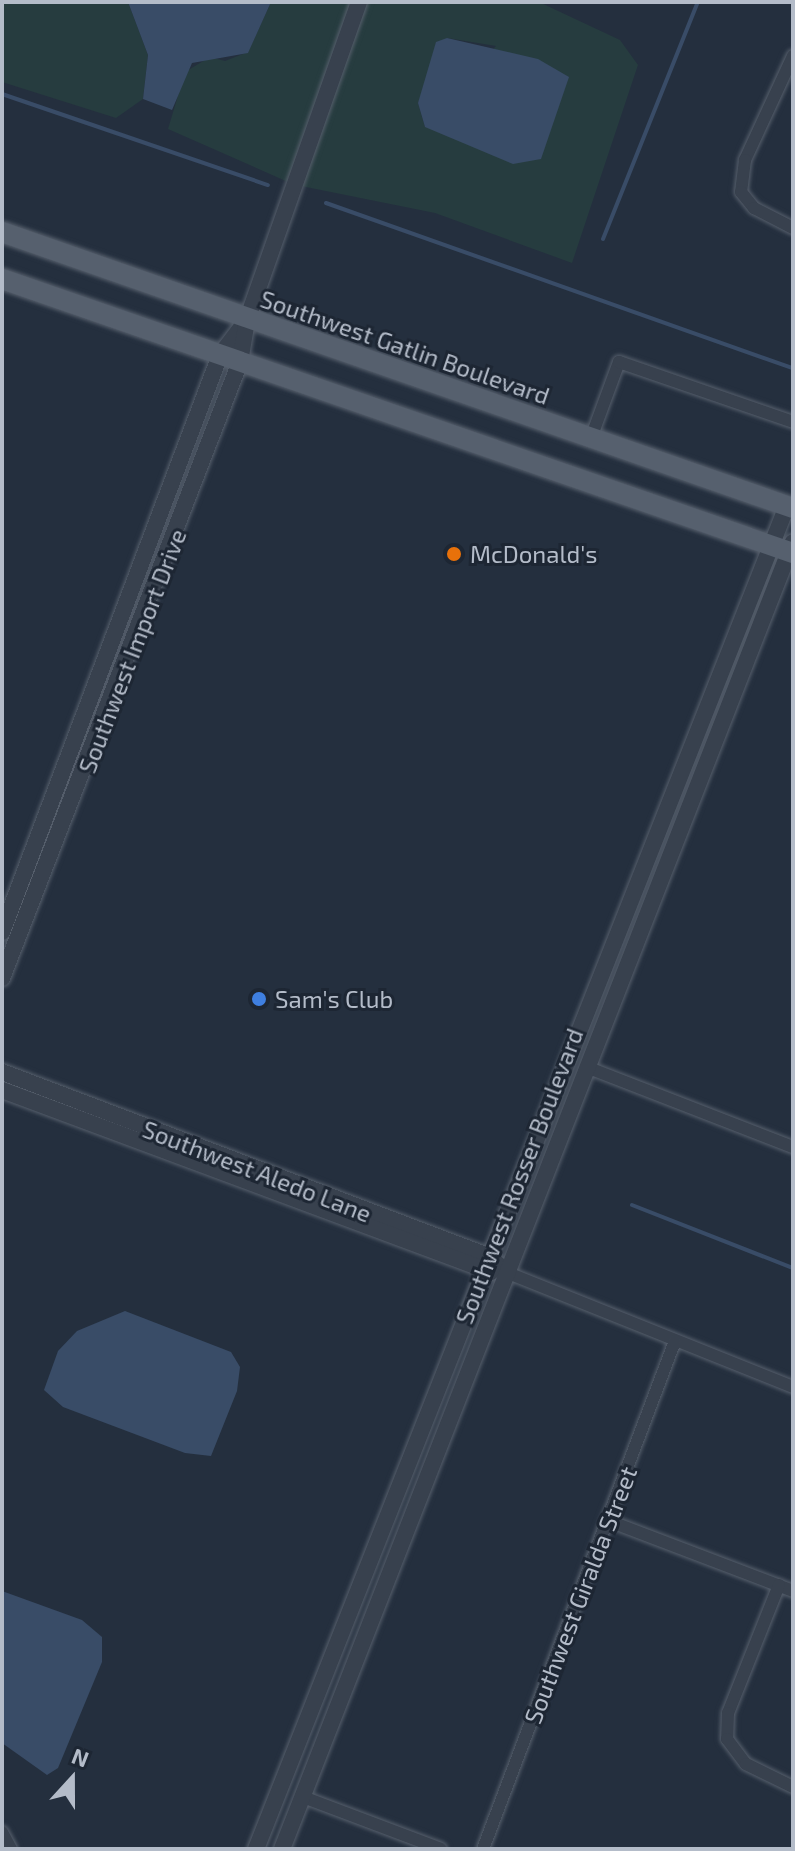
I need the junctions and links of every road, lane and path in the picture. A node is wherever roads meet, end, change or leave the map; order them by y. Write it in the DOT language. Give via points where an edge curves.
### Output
graph roads {
  1 [pos="359,2"];
  2 [pos="793,56"];
  3 [pos="793,228"];
  4 [pos="2,232"];
  5 [pos="2,279"];
  6 [pos="247,320"];
  7 [pos="220,355"];
  8 [pos="240,362"];
  9 [pos="793,422"];
  10 [pos="591,438"];
  11 [pos="790,507"];
  12 [pos="787,548"];
  13 [pos="2,932"];
  14 [pos="2,978"];
  15 [pos="589,1068"];
  16 [pos="2,1072"];
  17 [pos="2,1090"];
  18 [pos="793,1147"];
  19 [pos="485,1264"];
  20 [pos="508,1273"];
  21 [pos="675,1341"];
  22 [pos="793,1387"];
  23 [pos="609,1521"];
  24 [pos="779,1585"];
  25 [pos="793,1591"];
  26 [pos="793,1787"];
  27 [pos="303,1797"];
  28 [pos="256,1849"];
  29 [pos="282,1849"];
  30 [pos="441,1849"];
  31 [pos="483,1849"];
  1 -- 6 [label="street, Southwest Import Drive"];
  2 -- 3 [label="street" via="745,160 741,192 754,208"];
  4 -- 6 [label="main road, Southwest Gatlin Boulevard"];
  5 -- 7 [label="main road"];
  6 -- 7 [label="street, Southwest Import Drive"];
  6 -- 8 [label="street, Southwest Import Drive"];
  6 -- 10 [label="main road, Southwest Gatlin Boulevard"];
  7 -- 8 [label="main road"];
  7 -- 13 [label="street, Southwest Import Drive"];
  8 -- 12 [label="main road"];
  8 -- 14 [label="street, Southwest Import Drive"];
  9 -- 10 [label="street" via="619,362"];
  10 -- 11 [label="main road, Southwest Gatlin Boulevard"];
  11 -- 12 [label="street, Southwest Rosser Boulevard"];
  12 -- 15 [label="street, Southwest Rosser Boulevard"];
  12 -- 19 [label="street, Southwest Rosser Boulevard"];
  15 -- 18 [label="street"];
  15 -- 20 [label="street, Southwest Rosser Boulevard"];
  16 -- 19 [label="street, Southwest Aledo Lane"];
  17 -- 19 [label="street, Southwest Aledo Lane"];
  19 -- 20 [label="street, Southwest Aledo Lane"];
  19 -- 28 [label="street, Southwest Rosser Boulevard"];
  20 -- 21 [label="street, Southwest Aledo Lane"];
  20 -- 27 [label="street, Southwest Rosser Boulevard"];
  21 -- 22 [label="street, Southwest Aledo Lane"];
  21 -- 23 [label="street, Southwest Giralda Street"];
  23 -- 24 [label="street"];
  23 -- 31 [label="street, Southwest Giralda Street"];
  24 -- 25 [label="street"];
  24 -- 26 [label="street" via="728,1713 727,1739 746,1764"];
  27 -- 29 [label="street, Southwest Rosser Boulevard"];
  27 -- 30 [label="street"];
}
